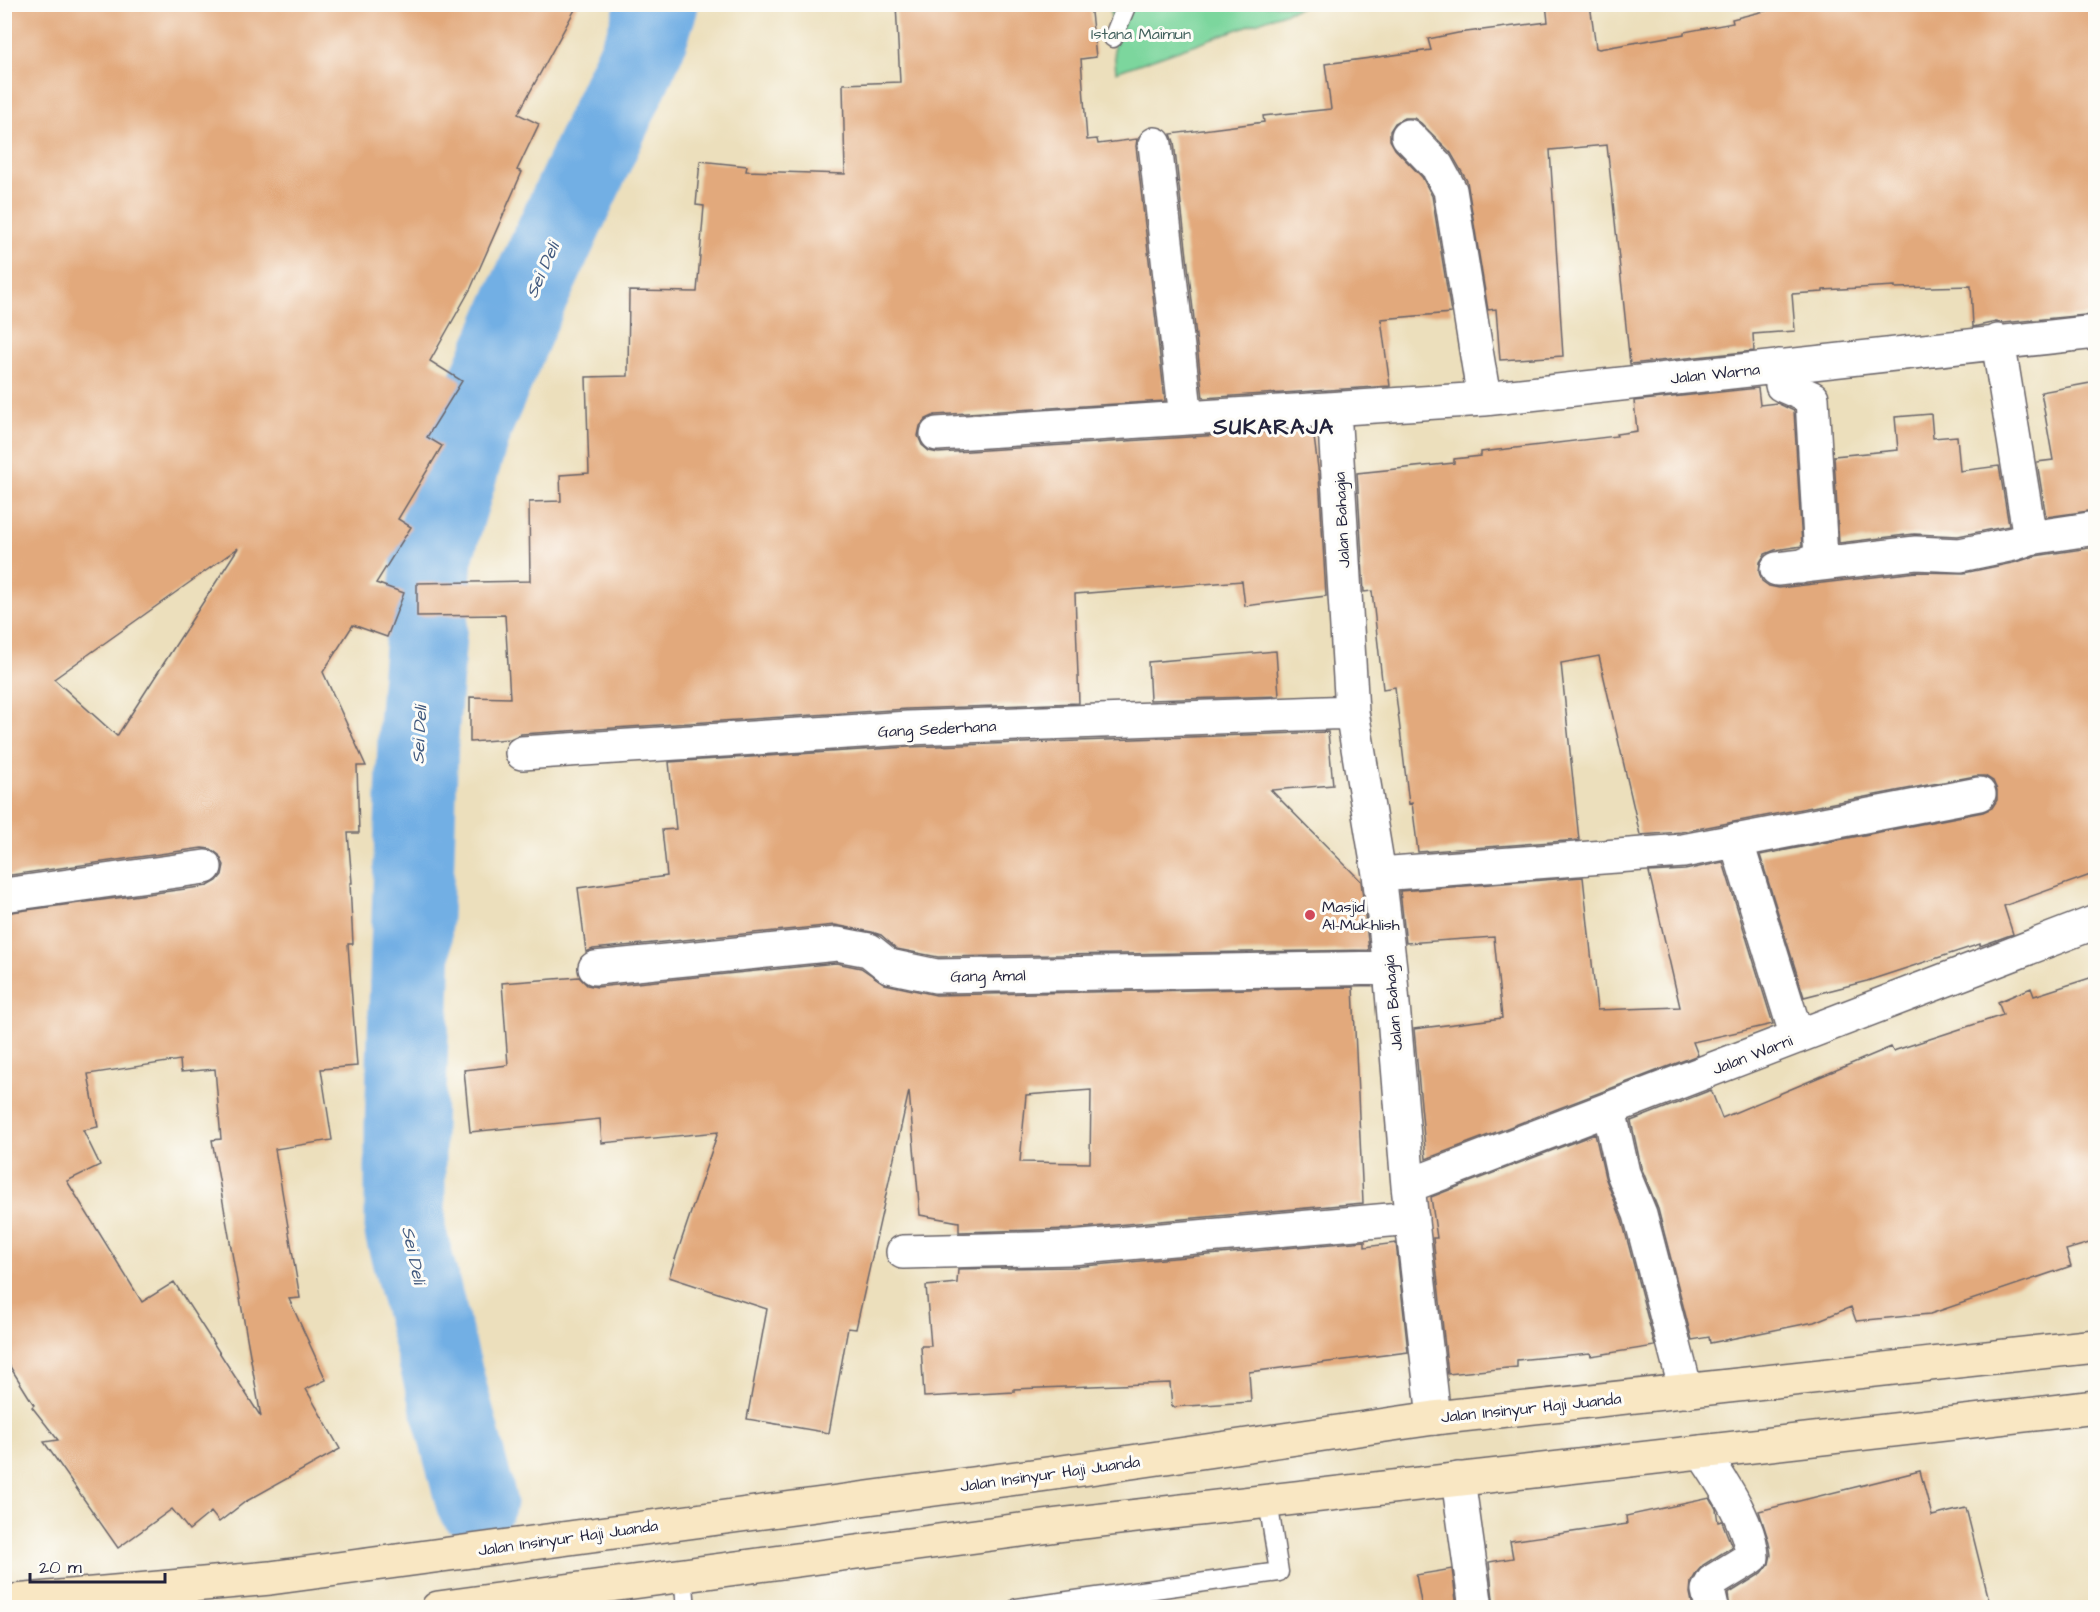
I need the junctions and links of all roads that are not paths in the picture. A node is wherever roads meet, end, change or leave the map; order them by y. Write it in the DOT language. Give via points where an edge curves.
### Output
graph roads {
  1 [pos="1127,4"];
  2 [pos="1113,38"];
  3 [pos="1408,136"];
  4 [pos="1155,144"];
  5 [pos="2096,332"];
  6 [pos="1998,341"];
  7 [pos="1780,366"];
  8 [pos="1484,399"];
  9 [pos="1334,409"];
  10 [pos="1186,418"];
  11 [pos="937,434"];
  12 [pos="2096,528"];
  13 [pos="2030,538"];
  14 [pos="1352,712"];
  15 [pos="522,753"];
  16 [pos="1979,794"];
  17 [pos="1736,840"];
  18 [pos="205,867"];
  19 [pos="1379,873"];
  20 [pos="4,895"];
  21 [pos="2096,922"];
  22 [pos="595,968"];
  23 [pos="1389,968"];
  24 [pos="1797,1037"];
  25 [pos="1609,1109"];
  26 [pos="1410,1202"];
  27 [pos="903,1252"];
  28 [pos="2096,1346"];
  29 [pos="1686,1391"];
  30 [pos="2096,1407"];
  31 [pos="1434,1418"];
  32 [pos="1702,1452"];
  33 [pos="1458,1479"];
  34 [pos="1268,1501"];
  35 [pos="683,1575"];
  36 [pos="4,1602"];
  37 [pos="438,1608"];
  38 [pos="686,1608"];
  39 [pos="1017,1608"];
  40 [pos="1476,1608"];
  41 [pos="1712,1608"];
  1 -- 2 [label="lane"];
  3 -- 8 [label="street" via="1437,166 1450,190"];
  4 -- 10 [label="street"];
  5 -- 6 [label="street, Jalan Warna"];
  6 -- 7 [label="street, Jalan Warna"];
  6 -- 13 [label="street"];
  7 -- 8 [label="street, Jalan Warna"];
  7 -- 13 [label="street" via="1782,385 1812,398 1821,558 1789,568 1916,553 1960,555"];
  8 -- 9 [label="street, Jalan Warna"];
  9 -- 10 [label="street, Jalan Warna"];
  9 -- 14 [label="street, Jalan Bahagia"];
  10 -- 11 [label="street, Jalan Warna"];
  12 -- 13 [label="street"];
  14 -- 15 [label="street, Gang Sederhana" via="908,728"];
  14 -- 19 [label="street, Jalan Bahagia"];
  16 -- 17 [label="street"];
  17 -- 19 [label="street" via="1683,851"];
  17 -- 24 [label="street"];
  18 -- 20 [label="street"];
  19 -- 23 [label="street, Jalan Bahagia"];
  21 -- 24 [label="street, Jalan Warni"];
  22 -- 23 [label="street, Gang Amal" via="837,944 869,950 889,966 936,976"];
  23 -- 26 [label="street, Jalan Bahagia"];
  24 -- 25 [label="street, Jalan Warni"];
  25 -- 26 [label="street, Jalan Warni"];
  25 -- 29 [label="street" via="1623,1173 1640,1214"];
  26 -- 27 [label="street, Jalan Warni" via="1071,1248"];
  26 -- 31 [label="street, Jalan Bahagia"];
  28 -- 29 [label="main road, Jalan Insinyur Haji Juanda"];
  29 -- 31 [label="main road, Jalan Insinyur Haji Juanda"];
  30 -- 32 [label="main road"];
  31 -- 36 [label="main road, Jalan Insinyur Haji Juanda" via="270,1578"];
  32 -- 33 [label="main road"];
  32 -- 41 [label="street" via="1736,1505 1752,1546 1752,1557 1713,1581 1708,1590"];
  33 -- 34 [label="main road"];
  33 -- 40 [label="street"];
  34 -- 35 [label="main road"];
  34 -- 39 [label="lane" via="1279,1572"];
  35 -- 37 [label="main road"];
  35 -- 38 [label="lane"];
}
